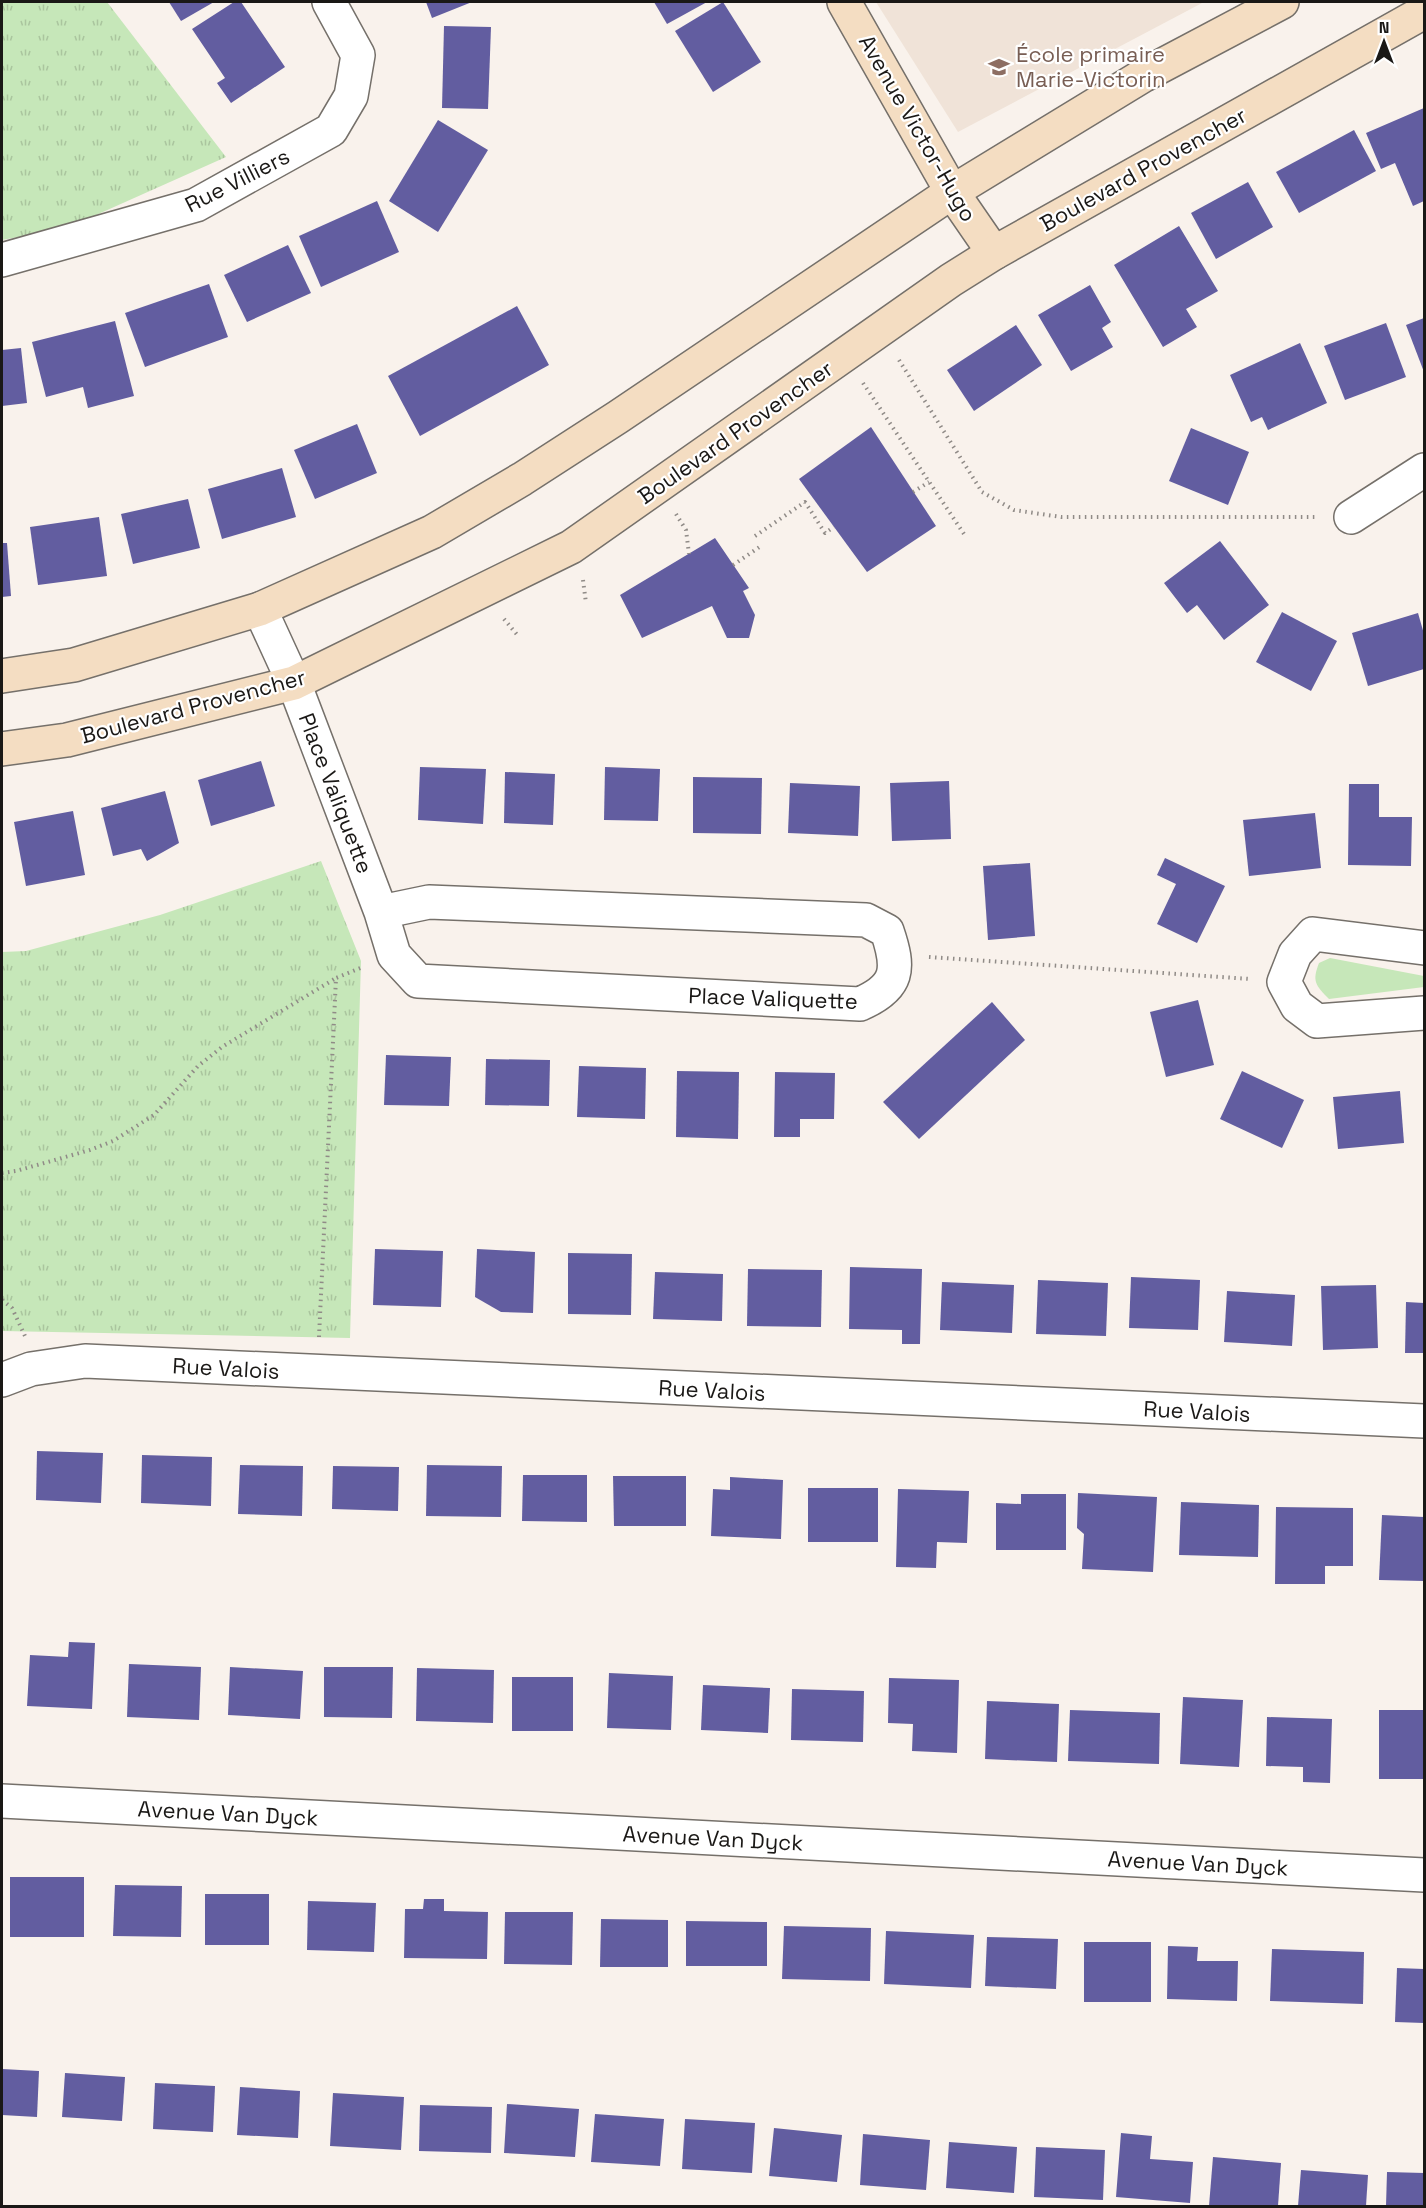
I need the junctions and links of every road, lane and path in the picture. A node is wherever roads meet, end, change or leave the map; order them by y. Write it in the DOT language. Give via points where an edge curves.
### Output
graph roads {
  1 [pos="329,2"];
  2 [pos="844,2"];
  3 [pos="1282,2"];
  4 [pos="1421,2"];
  5 [pos="1425,10"];
  6 [pos="951,192"];
  7 [pos="994,253"];
  8 [pos="2,260"];
  9 [pos="894,352"];
  10 [pos="858,374"];
  11 [pos="1425,470"];
  12 [pos="929,482"];
  13 [pos="913,492"];
  14 [pos="1351,517"];
  15 [pos="834,527"];
  16 [pos="755,536"];
  17 [pos="966,537"];
  18 [pos="761,546"];
  19 [pos="733,565"];
  20 [pos="260,609"];
  21 [pos="2,676"];
  22 [pos="294,683"];
  23 [pos="2,749"];
  24 [pos="381,912"];
  25 [pos="1425,948"];
  26 [pos="895,955"];
  27 [pos="394,956"];
  28 [pos="336,978"];
  29 [pos="1284,982"];
  30 [pos="1425,1013"];
  31 [pos="2,1173"];
  32 [pos="2,1299"];
  33 [pos="318,1372"];
  34 [pos="16,1374"];
  35 [pos="1425,1421"];
  36 [pos="2,1801"];
  37 [pos="1425,1875"];
  1 -- 8 [label="street, Rue Villiers" via="358,55 351,96 331,130 196,206"];
  2 -- 6 [label="street, Avenue Victor-Hugo"];
  3 -- 6 [label="street" via="1144,75"];
  4 -- 5 [label="street"];
  5 -- 7 [label="street, Boulevard Provencher"];
  6 -- 7 [label="street, Avenue Victor-Hugo"];
  6 -- 20 [label="street" via="628,411 522,478 432,532"];
  7 -- 22 [label="street, Boulevard Provencher" via="571,546"];
  9 -- 14 [label="path" via="982,492 1014,510 1061,517"];
  10 -- 12 [label="path"];
  11 -- 14 [label="street"];
  12 -- 13 [label="path"];
  12 -- 17 [label="path"];
  15 -- 16 [label="path" via="825,533 805,502"];
  18 -- 19 [label="path"];
  20 -- 21 [label="street" via="74,665"];
  20 -- 22 [label="street, Place Valiquette"];
  22 -- 23 [label="street, Boulevard Provencher" via="67,740"];
  22 -- 24 [label="street, Place Valiquette"];
  24 -- 26 [label="street" via="429,902 866,920 887,931"];
  24 -- 27 [label="street, Place Valiquette"];
  25 -- 29 [label="street" via="1313,934 1295,954"];
  26 -- 27 [label="street, Place Valiquette" via="892,979 880,995 860,1004 418,981"];
  26 -- 29 [label="path"];
  27 -- 28 [label="path"];
  28 -- 31 [label="path" via="222,1047 198,1066 154,1115 113,1141"];
  28 -- 33 [label="path"];
  29 -- 30 [label="street" via="1297,1006 1317,1021"];
  32 -- 34 [label="path" via="12,1308 28,1342"];
  33 -- 34 [label="street, Rue Valois" via="85,1362"];
  33 -- 35 [label="street, Rue Valois"];
  36 -- 37 [label="street, Avenue Van Dyck"];
}
